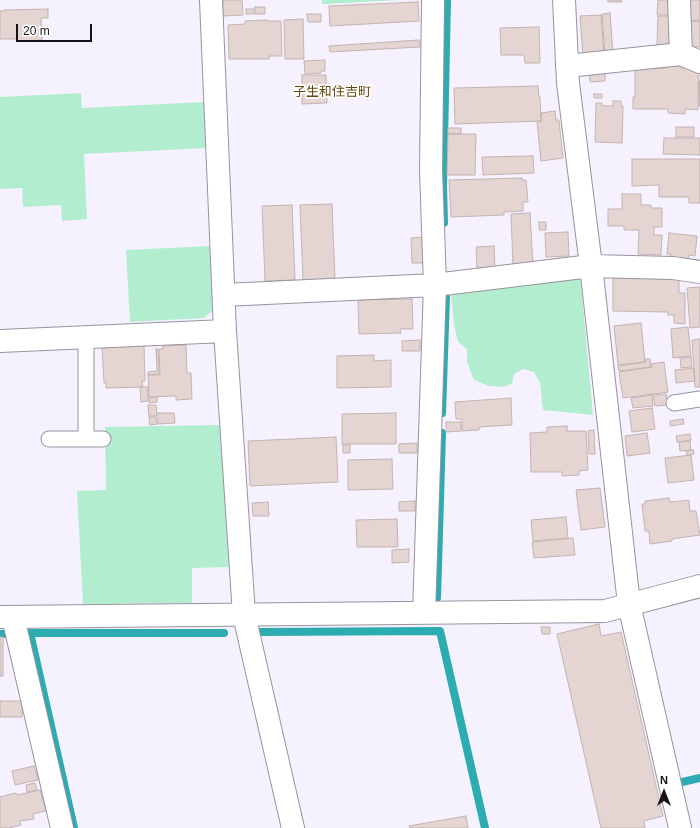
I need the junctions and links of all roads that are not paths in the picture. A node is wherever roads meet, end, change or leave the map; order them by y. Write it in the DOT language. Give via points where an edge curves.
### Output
graph roads {
  1 [pos="211,0"];
  2 [pos="433,0"];
  3 [pos="564,0"];
  4 [pos="679,0"];
  5 [pos="690,58"];
  6 [pos="567,66"];
  7 [pos="591,266"];
  8 [pos="700,272"];
  9 [pos="435,285"];
  10 [pos="224,295"];
  11 [pos="225,331"];
  12 [pos="86,337"];
  13 [pos="0,341"];
  14 [pos="700,399"];
  15 [pos="674,403"];
  16 [pos="49,439"];
  17 [pos="86,439"];
  18 [pos="104,439"];
  19 [pos="700,586"];
  20 [pos="629,604"];
  21 [pos="424,613"];
  22 [pos="244,615"];
  23 [pos="6,617"];
  24 [pos="62,828"];
  25 [pos="293,828"];
  26 [pos="680,828"];
  1 -- 10 [label="street"];
  2 -- 9 [label="street" via="431,170"];
  3 -- 6 [label="street"];
  4 -- 5 [label="street"];
  5 -- 6 [label="street"];
  6 -- 7 [label="street"];
  7 -- 8 [label="street" via="673,268"];
  7 -- 9 [label="street"];
  7 -- 20 [label="street"];
  9 -- 10 [label="street"];
  9 -- 21 [label="street"];
  10 -- 11 [label="street"];
  11 -- 12 [label="street"];
  11 -- 22 [label="street"];
  12 -- 13 [label="street"];
  12 -- 17 [label="lane"];
  14 -- 15 [label="lane"];
  16 -- 17 [label="lane"];
  17 -- 18 [label="lane"];
  19 -- 20 [label="street"];
  20 -- 21 [label="street" via="605,611"];
  20 -- 26 [label="street"];
  21 -- 22 [label="street"];
  22 -- 23 [label="street"];
  22 -- 25 [label="street"];
  23 -- 24 [label="street"];
}
